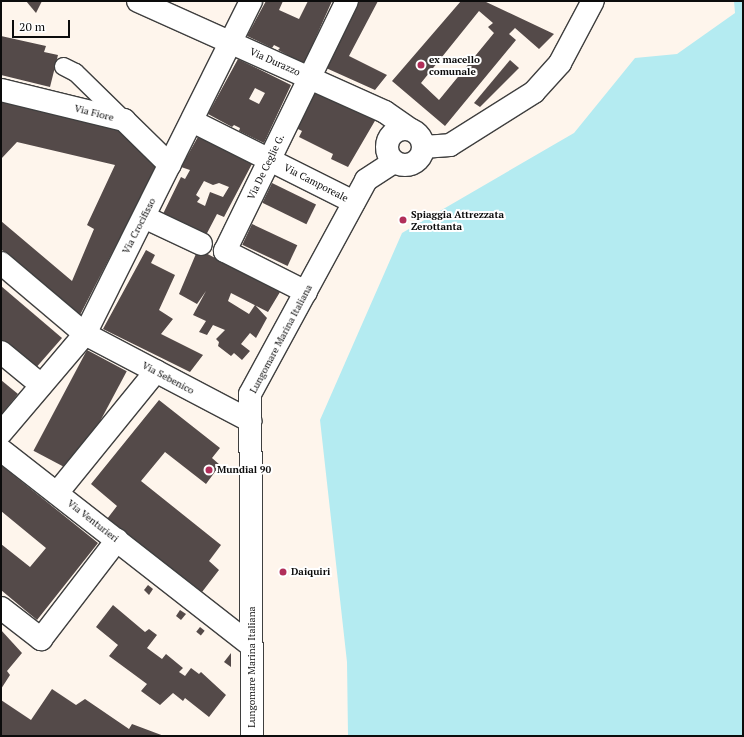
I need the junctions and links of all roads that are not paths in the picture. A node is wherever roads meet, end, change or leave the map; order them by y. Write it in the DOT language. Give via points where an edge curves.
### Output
graph roads {
  1 [pos="138,1"];
  2 [pos="252,1"];
  3 [pos="347,1"];
  4 [pos="593,1"];
  5 [pos="232,43"];
  6 [pos="63,66"];
  7 [pos="310,77"];
  8 [pos="1,90"];
  9 [pos="124,120"];
  10 [pos="192,121"];
  11 [pos="409,129"];
  12 [pos="423,146"];
  13 [pos="269,160"];
  14 [pos="394,162"];
  15 [pos="170,165"];
  16 [pos="354,202"];
  17 [pos="144,217"];
  18 [pos="201,244"];
  19 [pos="1,263"];
  20 [pos="306,292"];
  21 [pos="84,334"];
  22 [pos="1,352"];
  23 [pos="156,371"];
  24 [pos="1,372"];
  25 [pos="36,391"];
  26 [pos="251,421"];
  27 [pos="1,433"];
  28 [pos="1,450"];
  29 [pos="57,493"];
  30 [pos="117,540"];
  31 [pos="1,608"];
  32 [pos="252,646"];
  33 [pos="252,736"];
  1 -- 5 [label="street, Via Durazzo"];
  2 -- 5 [label="street, Via Crocifisso"];
  3 -- 7 [label="street, Via De Ceglie G."];
  4 -- 12 [label="street" via="560,63 534,92 450,144"];
  5 -- 7 [label="street, Via Durazzo"];
  5 -- 10 [label="street, Via Crocifisso"];
  6 -- 9 [label="street" via="75,72"];
  7 -- 11 [label="street, Via Durazzo" via="385,112"];
  7 -- 13 [label="street, Via De Ceglie G."];
  8 -- 9 [label="street, Via Fiore"];
  9 -- 15 [label="street, Via Fiore"];
  10 -- 13 [label="street, Via Camporeale"];
  10 -- 15 [label="street, Via Crocifisso"];
  11 -- 12 [label="street" via="419,136"];
  11 -- 14 [label="street" via="396,130 387,140 387,152"];
  12 -- 14 [label="street" via="420,158 411,164"];
  13 -- 16 [label="street, Via Camporeale"];
  13 -- 20 [label="street, Via De Ceglie G." via="225,251"];
  14 -- 16 [label="street, Lungomare Marina Italiana" via="366,180"];
  15 -- 17 [label="street, Via Crocifisso"];
  16 -- 20 [label="street, Lungomare Marina Italiana"];
  17 -- 18 [label="street"];
  17 -- 21 [label="street, Via Crocifisso"];
  19 -- 21 [label="street, Via Sebenico"];
  20 -- 26 [label="street, Lungomare Marina Italiana" via="250,394"];
  21 -- 23 [label="street, Via Sebenico"];
  21 -- 25 [label="street, Via Crocifisso"];
  22 -- 25 [label="street"];
  23 -- 26 [label="street, Via Sebenico"];
  23 -- 29 [label="street, Via Venturieri"];
  24 -- 25 [label="street"];
  25 -- 27 [label="street, Via Crocifisso"];
  26 -- 32 [label="street, Lungomare Marina Italiana"];
  28 -- 29 [label="street"];
  29 -- 30 [label="street, Via Venturieri"];
  30 -- 31 [label="street" via="41,639"];
  30 -- 32 [label="street, Via Venturieri"];
  32 -- 33 [label="street, Lungomare Marina Italiana"];
}
